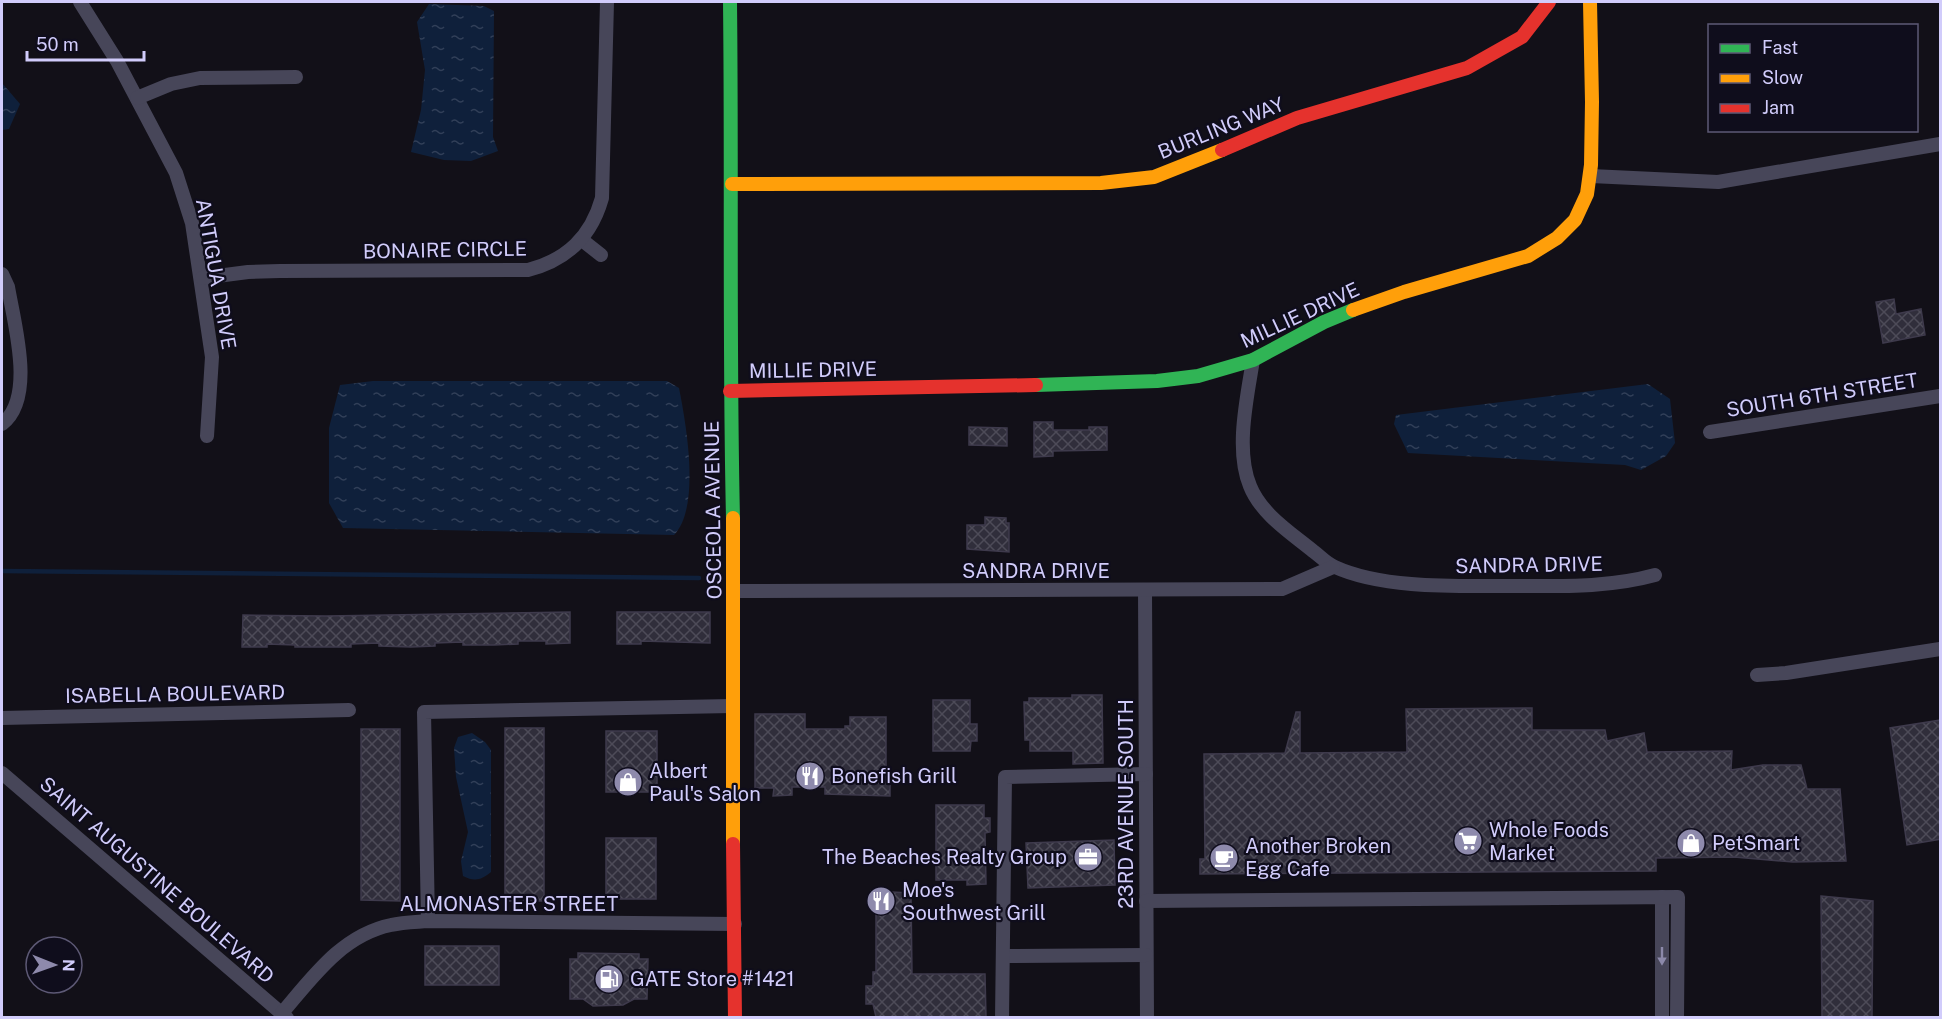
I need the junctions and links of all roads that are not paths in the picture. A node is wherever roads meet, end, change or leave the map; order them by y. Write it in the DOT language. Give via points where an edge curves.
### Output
graph roads {
  1 [pos="80,2"];
  2 [pos="607,2"];
  3 [pos="730,2"];
  4 [pos="1549,2"];
  5 [pos="1590,2"];
  6 [pos="296,78"];
  7 [pos="137,98"];
  8 [pos="1941,144"];
  9 [pos="1591,176"];
  10 [pos="732,184"];
  11 [pos="582,240"];
  12 [pos="601,255"];
  13 [pos="2,274"];
  14 [pos="202,278"];
  15 [pos="1253,360"];
  16 [pos="730,391"];
  17 [pos="1941,396"];
  18 [pos="2,423"];
  19 [pos="1710,432"];
  20 [pos="207,436"];
  21 [pos="1333,567"];
  22 [pos="1655,575"];
  23 [pos="1144,590"];
  24 [pos="734,591"];
  25 [pos="1941,649"];
  26 [pos="1757,675"];
  27 [pos="732,706"];
  28 [pos="349,710"];
  29 [pos="2,717"];
  30 [pos="2,773"];
  31 [pos="1146,774"];
  32 [pos="1662,897"];
  33 [pos="1146,901"];
  34 [pos="428,921"];
  35 [pos="735,924"];
  36 [pos="1146,955"];
  37 [pos="1003,956"];
  38 [pos="284,1015"];
  39 [pos="735,1017"];
  40 [pos="1002,1017"];
  41 [pos="1147,1017"];
  42 [pos="1662,1017"];
  43 [pos="1677,1017"];
  1 -- 7 [label="street, ANTIGUA DRIVE"];
  2 -- 11 [label="street, BONAIRE CIRCLE" via="604,183 598,213"];
  3 -- 10 [label="street, OSCEOLA AVENUE"];
  4 -- 10 [label="street, BURLING WAY" via="1522,37 1467,68 1297,118 1154,177 1101,183"];
  5 -- 9 [label="street, MILLIE DRIVE"];
  6 -- 7 [label="street" via="200,78 171,84"];
  7 -- 14 [label="street, ANTIGUA DRIVE" via="176,173 192,223"];
  8 -- 9 [label="street" via="1718,182"];
  9 -- 15 [label="street, MILLIE DRIVE" via="1580,212 1547,247 1365,306 1324,322"];
  10 -- 16 [label="street, OSCEOLA AVENUE"];
  11 -- 12 [label="street"];
  11 -- 14 [label="street, BONAIRE CIRCLE" via="558,260 528,270 280,271"];
  13 -- 18 [label="street" via="8,287 22,374 16,404"];
  14 -- 20 [label="street, ANTIGUA DRIVE" via="212,357"];
  15 -- 16 [label="street, MILLIE DRIVE" via="1198,376 1157,381"];
  15 -- 21 [label="street, SANDRA DRIVE" via="1244,426 1245,469 1250,488 1276,520"];
  16 -- 24 [label="street, OSCEOLA AVENUE"];
  17 -- 19 [label="street, SOUTH 6TH STREET"];
  21 -- 22 [label="street, SANDRA DRIVE" via="1382,580 1457,586 1591,586"];
  21 -- 23 [label="street, SANDRA DRIVE" via="1282,589"];
  23 -- 24 [label="street, SANDRA DRIVE"];
  23 -- 31 [label="street, 23RD AVENUE SOUTH"];
  24 -- 27 [label="street, OSCEOLA AVENUE"];
  25 -- 26 [label="street"];
  27 -- 34 [label="street" via="424,712"];
  27 -- 35 [label="street, OSCEOLA AVENUE"];
  28 -- 29 [label="street, ISABELLA BOULEVARD"];
  30 -- 38 [label="street, SAINT AUGUSTINE BOULEVARD"];
  31 -- 33 [label="street, 23RD AVENUE SOUTH"];
  31 -- 37 [label="street" via="1005,777"];
  32 -- 33 [label="street"];
  32 -- 42 [label="street, one-way"];
  32 -- 43 [label="street" via="1678,897"];
  33 -- 36 [label="street, 23RD AVENUE SOUTH"];
  34 -- 35 [label="street, ALMONASTER STREET"];
  34 -- 38 [label="street, ALMONASTER STREET" via="390,925 363,935 334,953"];
  35 -- 39 [label="street, OSCEOLA AVENUE"];
  36 -- 37 [label="street"];
  36 -- 41 [label="street, 23RD AVENUE SOUTH"];
  37 -- 40 [label="street"];
}
